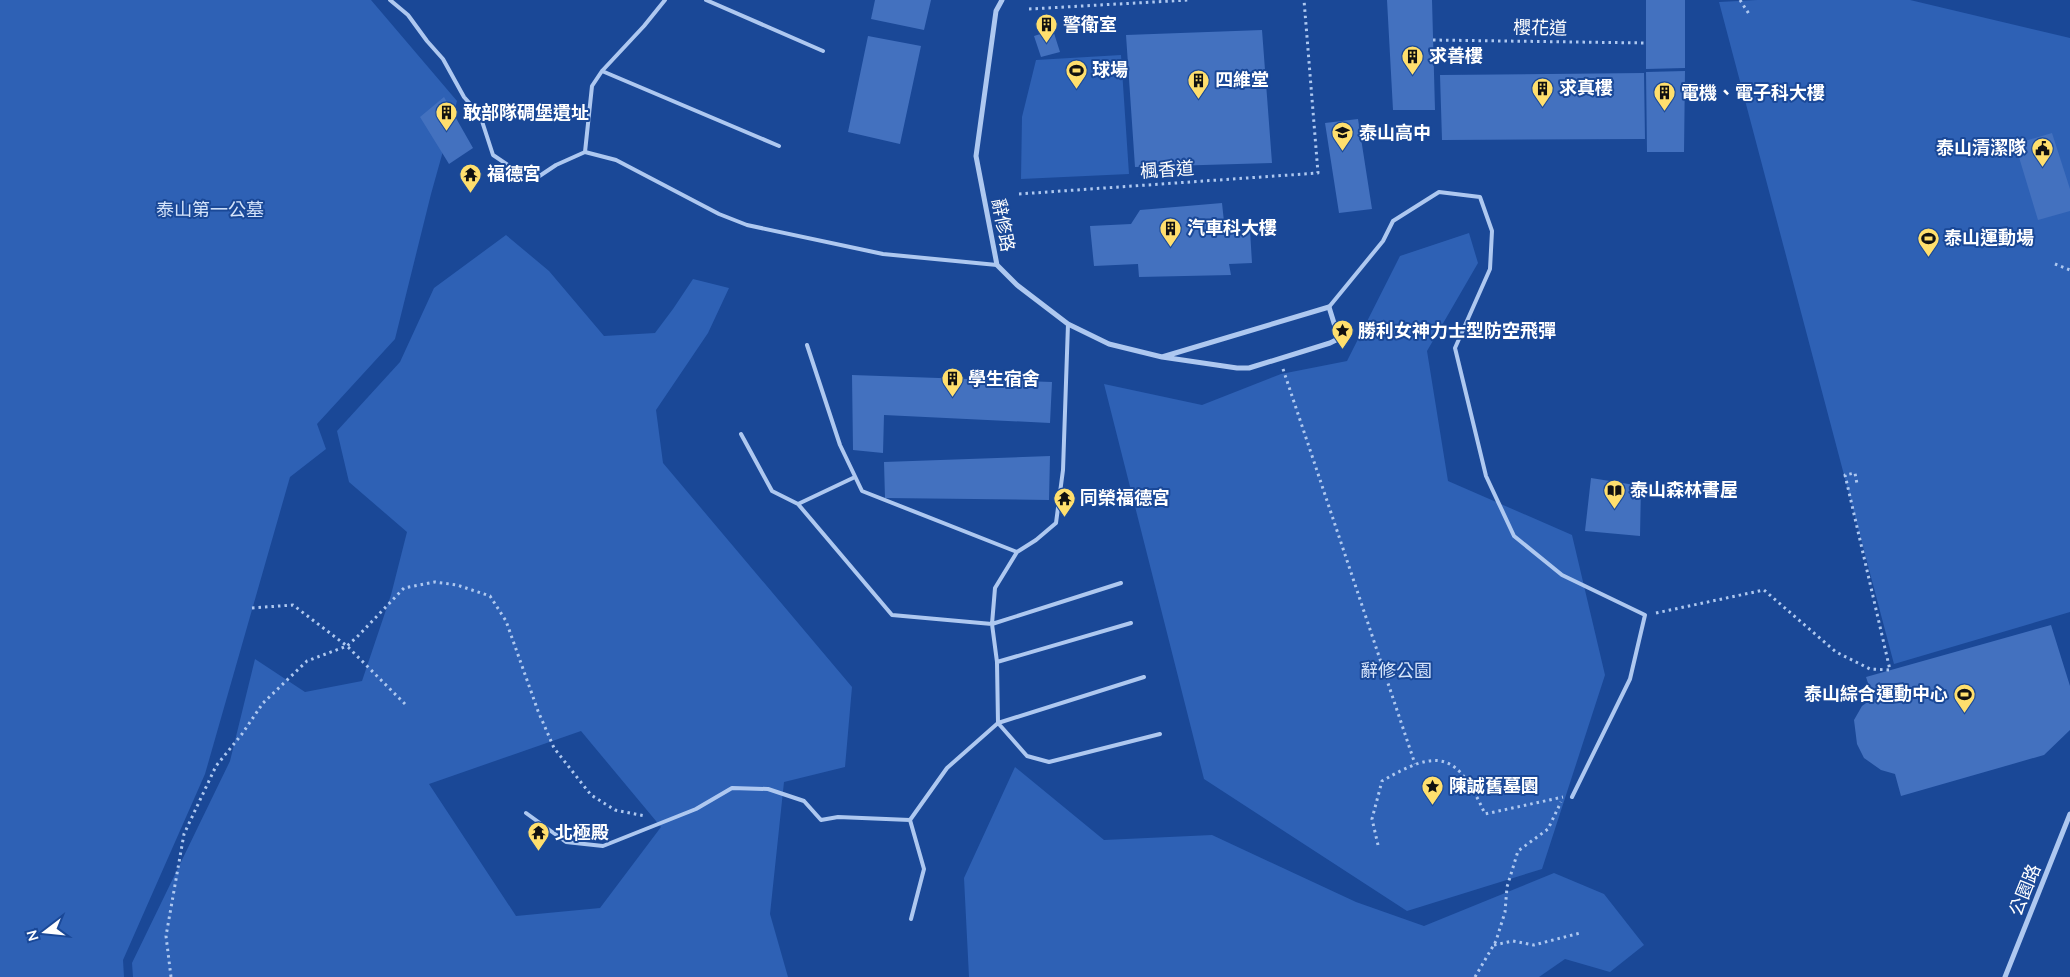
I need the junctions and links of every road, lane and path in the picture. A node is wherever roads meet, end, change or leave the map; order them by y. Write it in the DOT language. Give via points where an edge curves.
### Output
graph roads {
  1 [pos="390,0"];
  2 [pos="665,0"];
  3 [pos="706,0"];
  4 [pos="1002,0"];
  5 [pos="1189,0"];
  6 [pos="1304,0"];
  7 [pos="1740,0"];
  8 [pos="1029,9"];
  9 [pos="1749,14"];
  10 [pos="1433,40"];
  11 [pos="1646,43"];
  12 [pos="823,51"];
  13 [pos="602,71"];
  14 [pos="779,146"];
  15 [pos="585,152"];
  16 [pos="1019,194"];
  17 [pos="2055,264"];
  18 [pos="997,265"];
  19 [pos="2070,270"];
  20 [pos="1329,307"];
  21 [pos="1068,324"];
  22 [pos="807,345"];
  23 [pos="1162,357"];
  24 [pos="1279,358"];
  25 [pos="741,434"];
  26 [pos="856,477"];
  27 [pos="1858,484"];
  28 [pos="798,504"];
  29 [pos="1017,552"];
  30 [pos="1121,583"];
  31 [pos="252,608"];
  32 [pos="1645,615"];
  33 [pos="1131,623"];
  34 [pos="992,624"];
  35 [pos="346,646"];
  36 [pos="997,662"];
  37 [pos="1144,677"];
  38 [pos="405,704"];
  39 [pos="998,723"];
  40 [pos="1160,734"];
  41 [pos="1415,764"];
  42 [pos="1572,797"];
  43 [pos="526,813"];
  44 [pos="2070,814"];
  45 [pos="667,820"];
  46 [pos="910,820"];
  47 [pos="1378,845"];
  48 [pos="911,919"];
  49 [pos="1580,933"];
  50 [pos="1494,946"];
  51 [pos="170,977"];
  52 [pos="1475,977"];
  53 [pos="2006,977"];
  1 -- 15 [label="lane" via="408,15 443,59 464,97 480,115 493,155 532,181 556,165"];
  2 -- 13 [label="lane"];
  3 -- 12 [label="lane"];
  4 -- 18 [label="street, 辭修路" via="996,11 976,156"];
  5 -- 8 [label="path"];
  6 -- 16 [label="path, 楓香道" via="1318,173"];
  7 -- 9 [label="path"];
  10 -- 11 [label="path, 櫻花道"];
  13 -- 14 [label="lane"];
  13 -- 15 [label="lane" via="592,86"];
  15 -- 18 [label="lane" via="616,160 747,226 883,254"];
  17 -- 19 [label="path"];
  18 -- 21 [label="street, 辭修路" via="1017,285"];
  20 -- 23 [label="street"];
  20 -- 24 [label="street, 辭修路" via="1338,336 1336,340"];
  20 -- 32 [label="lane" via="1383,241 1393,221 1439,192 1480,197 1492,232 1490,269 1455,348 1486,476 1514,536 1562,575"];
  21 -- 23 [label="street, 辭修路" via="1109,344"];
  21 -- 29 [label="lane" via="1063,470 1056,523"];
  22 -- 26 [label="lane" via="840,445"];
  23 -- 24 [label="street, 辭修路" via="1237,368 1249,368"];
  24 -- 41 [label="path"];
  25 -- 28 [label="lane" via="772,491"];
  26 -- 28 [label="lane"];
  26 -- 29 [label="lane" via="862,491"];
  27 -- 32 [label="path" via="1855,473 1845,475 1890,670 1870,669 1836,652 1764,590"];
  28 -- 34 [label="lane" via="892,615"];
  29 -- 34 [label="lane" via="995,588"];
  30 -- 34 [label="lane"];
  31 -- 35 [label="path" via="294,605"];
  32 -- 42 [label="lane" via="1630,679"];
  33 -- 36 [label="lane"];
  34 -- 36 [label="lane"];
  35 -- 38 [label="path"];
  35 -- 45 [label="path" via="404,588 435,582 457,585 490,596 506,621 554,748 573,774 590,795 615,810"];
  35 -- 51 [label="path" via="308,661 263,703 216,766 184,834 166,936"];
  36 -- 39 [label="lane"];
  37 -- 39 [label="lane"];
  39 -- 40 [label="lane" via="1027,756 1049,762"];
  39 -- 46 [label="lane" via="947,768"];
  41 -- 47 [label="path" via="1382,781 1372,819"];
  41 -- 50 [label="path" via="1434,759 1456,766 1474,790 1485,814 1564,796 1548,829 1518,851"];
  43 -- 45 [label="lane" via="566,842 602,846"];
  44 -- 53 [label="street, 公園路"];
  45 -- 46 [label="lane" via="696,809 732,788 768,789 804,801 821,820 838,817"];
  46 -- 48 [label="lane" via="924,869"];
  49 -- 50 [label="path" via="1534,945 1513,941"];
  50 -- 52 [label="path"];
}
